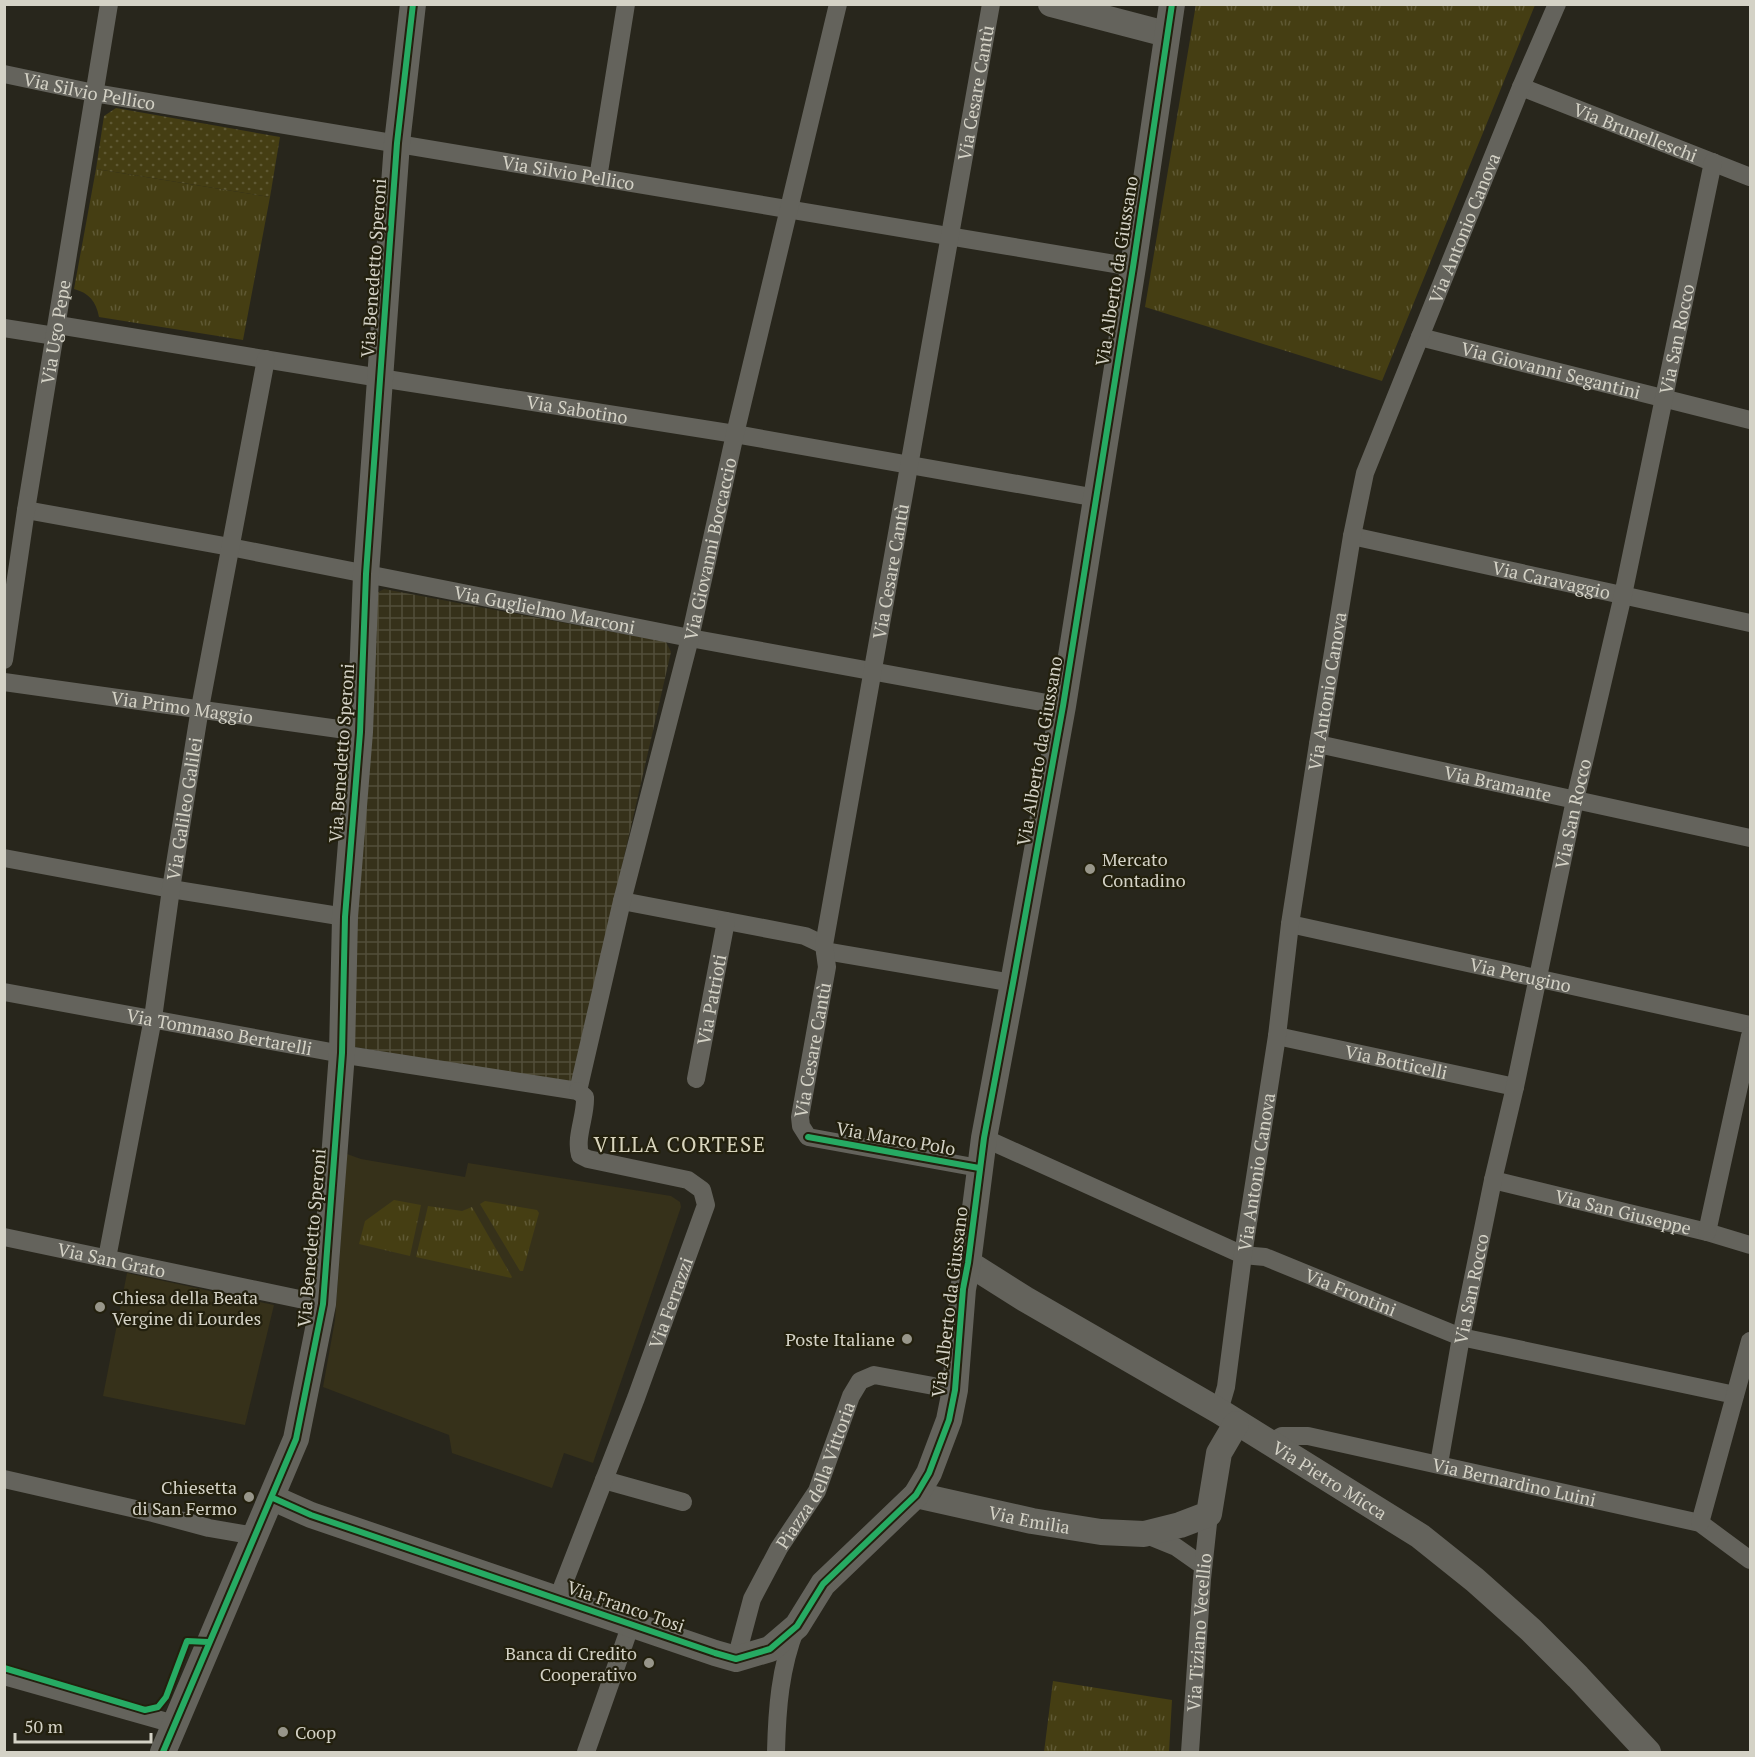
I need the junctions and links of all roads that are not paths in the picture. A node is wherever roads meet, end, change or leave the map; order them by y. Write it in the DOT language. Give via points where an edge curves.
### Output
graph roads {
  1 [pos="109,4"];
  2 [pos="412,4"];
  3 [pos="626,4"];
  4 [pos="838,4"];
  5 [pos="990,4"];
  6 [pos="1052,4"];
  7 [pos="1172,4"];
  8 [pos="1557,4"];
  9 [pos="1166,34"];
  10 [pos="4,74"];
  11 [pos="1521,87"];
  12 [pos="94,93"];
  13 [pos="397,143"];
  14 [pos="1713,162"];
  15 [pos="1750,177"];
  16 [pos="598,178"];
  17 [pos="788,209"];
  18 [pos="948,236"];
  19 [pos="1133,267"];
  20 [pos="4,328"];
  21 [pos="57,330"];
  22 [pos="1420,337"];
  23 [pos="266,359"];
  24 [pos="380,378"];
  25 [pos="1665,399"];
  26 [pos="1750,420"];
  27 [pos="735,434"];
  28 [pos="909,465"];
  29 [pos="1097,498"];
  30 [pos="26,510"];
  31 [pos="1352,536"];
  32 [pos="230,547"];
  33 [pos="366,574"];
  34 [pos="1623,595"];
  35 [pos="1750,623"];
  36 [pos="690,638"];
  37 [pos="4,660"];
  38 [pos="873,670"];
  39 [pos="4,682"];
  40 [pos="1063,706"];
  41 [pos="200,708"];
  42 [pos="360,732"];
  43 [pos="1318,744"];
  44 [pos="1575,800"];
  45 [pos="1750,838"];
  46 [pos="4,858"];
  47 [pos="171,889"];
  48 [pos="622,901"];
  49 [pos="345,917"];
  50 [pos="726,921"];
  51 [pos="1290,924"];
  52 [pos="825,948"];
  53 [pos="1538,978"];
  54 [pos="1013,983"];
  55 [pos="4,992"];
  56 [pos="153,1018"];
  57 [pos="1750,1025"];
  58 [pos="1277,1036"];
  59 [pos="1750,1036"];
  60 [pos="342,1053"];
  61 [pos="696,1079"];
  62 [pos="1515,1088"];
  63 [pos="578,1091"];
  64 [pos="808,1137"];
  65 [pos="984,1138"];
  66 [pos="979,1168"];
  67 [pos="1493,1180"];
  68 [pos="1707,1232"];
  69 [pos="4,1237"];
  70 [pos="1750,1245"];
  71 [pos="1243,1255"];
  72 [pos="106,1258"];
  73 [pos="968,1263"];
  74 [pos="323,1304"];
  75 [pos="1461,1337"];
  76 [pos="1750,1341"];
  77 [pos="955,1390"];
  78 [pos="1735,1395"];
  79 [pos="1227,1418"];
  80 [pos="1269,1443"];
  81 [pos="1439,1464"];
  82 [pos="4,1479"];
  83 [pos="604,1480"];
  84 [pos="916,1495"];
  85 [pos="273,1498"];
  86 [pos="683,1502"];
  87 [pos="1209,1514"];
  88 [pos="1700,1523"];
  89 [pos="1144,1534"];
  90 [pos="255,1536"];
  91 [pos="1750,1560"];
  92 [pos="1203,1566"];
  93 [pos="558,1598"];
  94 [pos="631,1624"];
  95 [pos="797,1626"];
  96 [pos="736,1659"];
  97 [pos="4,1676"];
  98 [pos="174,1724"];
  99 [pos="163,1752"];
  100 [pos="586,1752"];
  101 [pos="776,1752"];
  102 [pos="1190,1752"];
  103 [pos="1647,1752"];
  1 -- 12 [label="street, Via Ugo Pepe"];
  2 -- 13 [label="street, Via Benedetto Speroni"];
  3 -- 16 [label="street"];
  4 -- 17 [label="street, Via Giovanni Boccaccio"];
  5 -- 18 [label="street, Via Cesare Cantù"];
  6 -- 9 [label="street"];
  7 -- 9 [label="street, Via Alberto da Giussano"];
  8 -- 11 [label="street, Via Antonio Canova"];
  9 -- 19 [label="street, Via Alberto da Giussano"];
  10 -- 12 [label="street, Via Silvio Pellico"];
  11 -- 14 [label="street, Via Brunelleschi"];
  11 -- 22 [label="street, Via Antonio Canova"];
  12 -- 13 [label="street, Via Silvio Pellico"];
  12 -- 21 [label="street, Via Ugo Pepe"];
  13 -- 16 [label="street, Via Silvio Pellico"];
  13 -- 24 [label="street, Via Benedetto Speroni"];
  14 -- 15 [label="street, Via Brunelleschi"];
  14 -- 25 [label="street, Via San Rocco"];
  16 -- 17 [label="street, Via Silvio Pellico"];
  17 -- 18 [label="street, Via Silvio Pellico"];
  17 -- 27 [label="street, Via Giovanni Boccaccio"];
  18 -- 19 [label="street, Via Silvio Pellico"];
  18 -- 28 [label="street, Via Cesare Cantù"];
  19 -- 29 [label="street, Via Alberto da Giussano"];
  20 -- 21 [label="street, Via Sabotino"];
  21 -- 23 [label="street, Via Sabotino"];
  21 -- 30 [label="street, Via Ugo Pepe"];
  22 -- 25 [label="street, Via Giovanni Segantini"];
  22 -- 31 [label="street, Via Antonio Canova" via="1365,473"];
  23 -- 24 [label="street, Via Sabotino"];
  23 -- 32 [label="street, Via Galileo Galilei"];
  24 -- 27 [label="street, Via Sabotino"];
  24 -- 33 [label="street, Via Benedetto Speroni"];
  25 -- 26 [label="street, Via Giovanni Segantini"];
  25 -- 34 [label="street, Via San Rocco"];
  27 -- 28 [label="street, Via Sabotino"];
  27 -- 36 [label="street, Via Giovanni Boccaccio"];
  28 -- 29 [label="street, Via Sabotino"];
  28 -- 38 [label="street, Via Cesare Cantù"];
  29 -- 40 [label="street, Via Alberto da Giussano"];
  30 -- 32 [label="street, Via Guglielmo Marconi"];
  30 -- 37 [label="street, Via Ugo Pepe"];
  31 -- 34 [label="street, Via Caravaggio"];
  31 -- 43 [label="street, Via Antonio Canova"];
  32 -- 33 [label="street, Via Guglielmo Marconi"];
  32 -- 41 [label="street, Via Galileo Galilei"];
  33 -- 36 [label="street, Via Guglielmo Marconi"];
  33 -- 42 [label="street, Via Benedetto Speroni"];
  34 -- 35 [label="street, Via Caravaggio"];
  34 -- 44 [label="street, Via San Rocco"];
  36 -- 38 [label="street, Via Guglielmo Marconi"];
  36 -- 48 [label="street, Via Giovanni Boccaccio"];
  38 -- 40 [label="street, Via Guglielmo Marconi"];
  38 -- 52 [label="street, Via Cesare Cantù"];
  39 -- 41 [label="street, Via Primo Maggio"];
  40 -- 54 [label="street, Via Alberto da Giussano"];
  41 -- 42 [label="street, Via Primo Maggio"];
  41 -- 47 [label="street, Via Galileo Galilei"];
  42 -- 49 [label="street, Via Benedetto Speroni"];
  43 -- 44 [label="street, Via Bramante"];
  43 -- 51 [label="street, Via Antonio Canova"];
  44 -- 45 [label="street, Via Bramante"];
  44 -- 53 [label="street, Via San Rocco"];
  46 -- 47 [label="street"];
  47 -- 49 [label="street"];
  47 -- 56 [label="street, Via Galileo Galilei"];
  48 -- 50 [label="street"];
  48 -- 63 [label="street, Via Giovanni Boccaccio"];
  49 -- 60 [label="street, Via Benedetto Speroni"];
  50 -- 52 [label="street" via="805,936"];
  50 -- 61 [label="street, Via Patrioti"];
  51 -- 53 [label="street, Via Perugino"];
  51 -- 58 [label="street, Via Antonio Canova"];
  52 -- 54 [label="street"];
  52 -- 64 [label="street, Via Cesare Cantù" via="826,967 800,1117"];
  53 -- 57 [label="street, Via Perugino"];
  53 -- 62 [label="street, Via San Rocco"];
  54 -- 65 [label="street, Via Alberto da Giussano"];
  55 -- 56 [label="street, Via Tommaso Bertarelli"];
  56 -- 60 [label="street, Via Tommaso Bertarelli"];
  56 -- 72 [label="street, Via Galileo Galilei"];
  58 -- 62 [label="street, Via Botticelli"];
  58 -- 71 [label="street, Via Antonio Canova"];
  59 -- 68 [label="street"];
  60 -- 63 [label="street, Via Tommaso Bertarelli"];
  60 -- 74 [label="street, Via Benedetto Speroni"];
  62 -- 67 [label="street, Via San Rocco"];
  63 -- 83 [label="street, Via Ferrazzi" via="585,1097 586,1110 578,1146 580,1155 688,1180 702,1190 706,1205"];
  64 -- 66 [label="street, Via Marco Polo"];
  65 -- 66 [label="street, Via Alberto da Giussano"];
  65 -- 71 [label="street, Via Frontini"];
  66 -- 73 [label="street, Via Alberto da Giussano"];
  67 -- 68 [label="street, Via San Giuseppe"];
  67 -- 75 [label="street, Via San Rocco"];
  68 -- 70 [label="street, Via San Giuseppe"];
  69 -- 72 [label="street, Via San Grato"];
  71 -- 75 [label="street, Via Frontini" via="1264,1257"];
  71 -- 79 [label="street, Via Antonio Canova" via="1226,1387"];
  72 -- 74 [label="street, Via San Grato"];
  73 -- 77 [label="street, Via Alberto da Giussano"];
  73 -- 79 [label="street, Via Pietro Micca"];
  74 -- 85 [label="street, Via Benedetto Speroni" via="296,1439"];
  75 -- 78 [label="street, Via Frontini"];
  75 -- 81 [label="street, Via San Rocco"];
  76 -- 78 [label="street"];
  77 -- 84 [label="street, Via Alberto da Giussano" via="950,1420"];
  77 -- 96 [label="street, Piazza della Vittoria" via="874,1375 860,1382 851,1396 817,1491 779,1548 752,1599"];
  78 -- 88 [label="street"];
  79 -- 80 [label="street, Via Pietro Micca"];
  79 -- 87 [label="street"];
  80 -- 81 [label="street, Via Bernardino Luini" via="1282,1436 1308,1436"];
  80 -- 103 [label="street, Via Pietro Micca" via="1420,1536 1475,1580 1531,1630"];
  81 -- 88 [label="street, Via Bernardino Luini"];
  82 -- 90 [label="street"];
  83 -- 86 [label="street"];
  83 -- 93 [label="street, Via Ferrazzi"];
  84 -- 89 [label="street, Via Emilia" via="1032,1521"];
  84 -- 95 [label="street" via="824,1584"];
  85 -- 90 [label="street, Via Benedetto Speroni"];
  85 -- 93 [label="street, Via Franco Tosi" via="311,1515"];
  87 -- 89 [label="street, Via Emilia"];
  87 -- 92 [label="street, Via Tiziano Vecellio"];
  88 -- 91 [label="street, Via Bernardino Luini"];
  89 -- 92 [label="street" via="1176,1547"];
  90 -- 98 [label="street, Via Benedetto Speroni"];
  92 -- 102 [label="street, Via Tiziano Vecellio"];
  93 -- 94 [label="street, Via Franco Tosi"];
  94 -- 96 [label="street, Via Franco Tosi"];
  94 -- 100 [label="street"];
  95 -- 96 [label="street" via="770,1649"];
  95 -- 101 [label="street" via="779,1689"];
  97 -- 98 [label="street"];
  98 -- 99 [label="street, Via Benedetto Speroni"];
}
